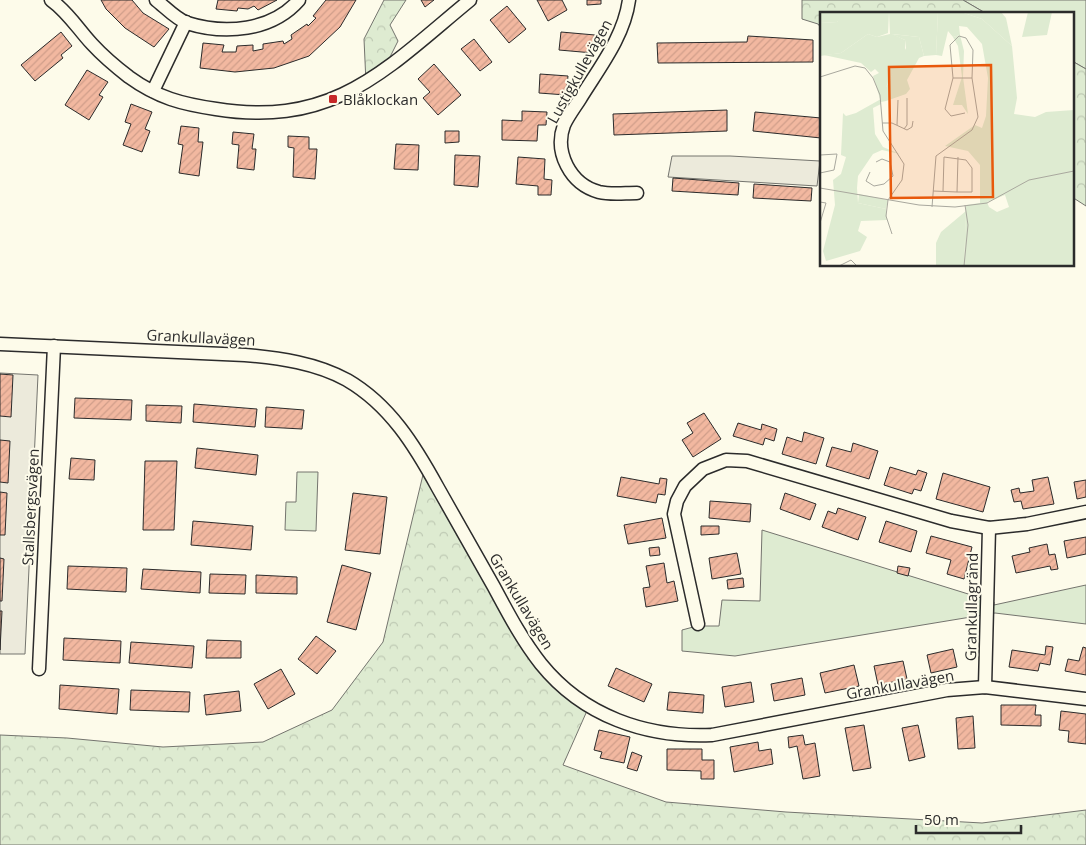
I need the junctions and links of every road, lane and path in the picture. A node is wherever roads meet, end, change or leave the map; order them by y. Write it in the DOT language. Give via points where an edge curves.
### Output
graph roads {
  1 [pos="51,0"];
  2 [pos="156,0"];
  3 [pos="299,0"];
  4 [pos="470,0"];
  5 [pos="629,0"];
  6 [pos="186,22"];
  7 [pos="153,91"];
  8 [pos="637,193"];
  9 [pos="0,344"];
  10 [pos="54,346"];
  11 [pos="1086,512"];
  12 [pos="989,528"];
  13 [pos="698,624"];
  14 [pos="39,669"];
  15 [pos="985,687"];
  16 [pos="1086,699"];
  1 -- 7 [label="street" via="110,62"];
  2 -- 6 [label="street"];
  3 -- 6 [label="street" via="282,14 252,27 220,28"];
  4 -- 7 [label="street" via="366,83 332,100 308,107 259,114 234,112 184,104"];
  5 -- 8 [label="street, Lustigkullevägen" via="621,31 565,124 561,146 570,171 584,185 598,192"];
  6 -- 7 [label="street"];
  9 -- 10 [label="street, Grankullavägen"];
  10 -- 14 [label="street, Stallsbergsvägen"];
  10 -- 15 [label="street, Grankullavägen" via="279,358 328,371 360,388 408,435 513,622 541,664 580,701 629,725 678,735 712,735 947,690"];
  11 -- 12 [label="street"];
  12 -- 13 [label="street" via="951,521 747,461 718,462 690,480 674,514"];
  12 -- 15 [label="street, Grankullagränd"];
  15 -- 16 [label="street, Grankullavägen"];
}
